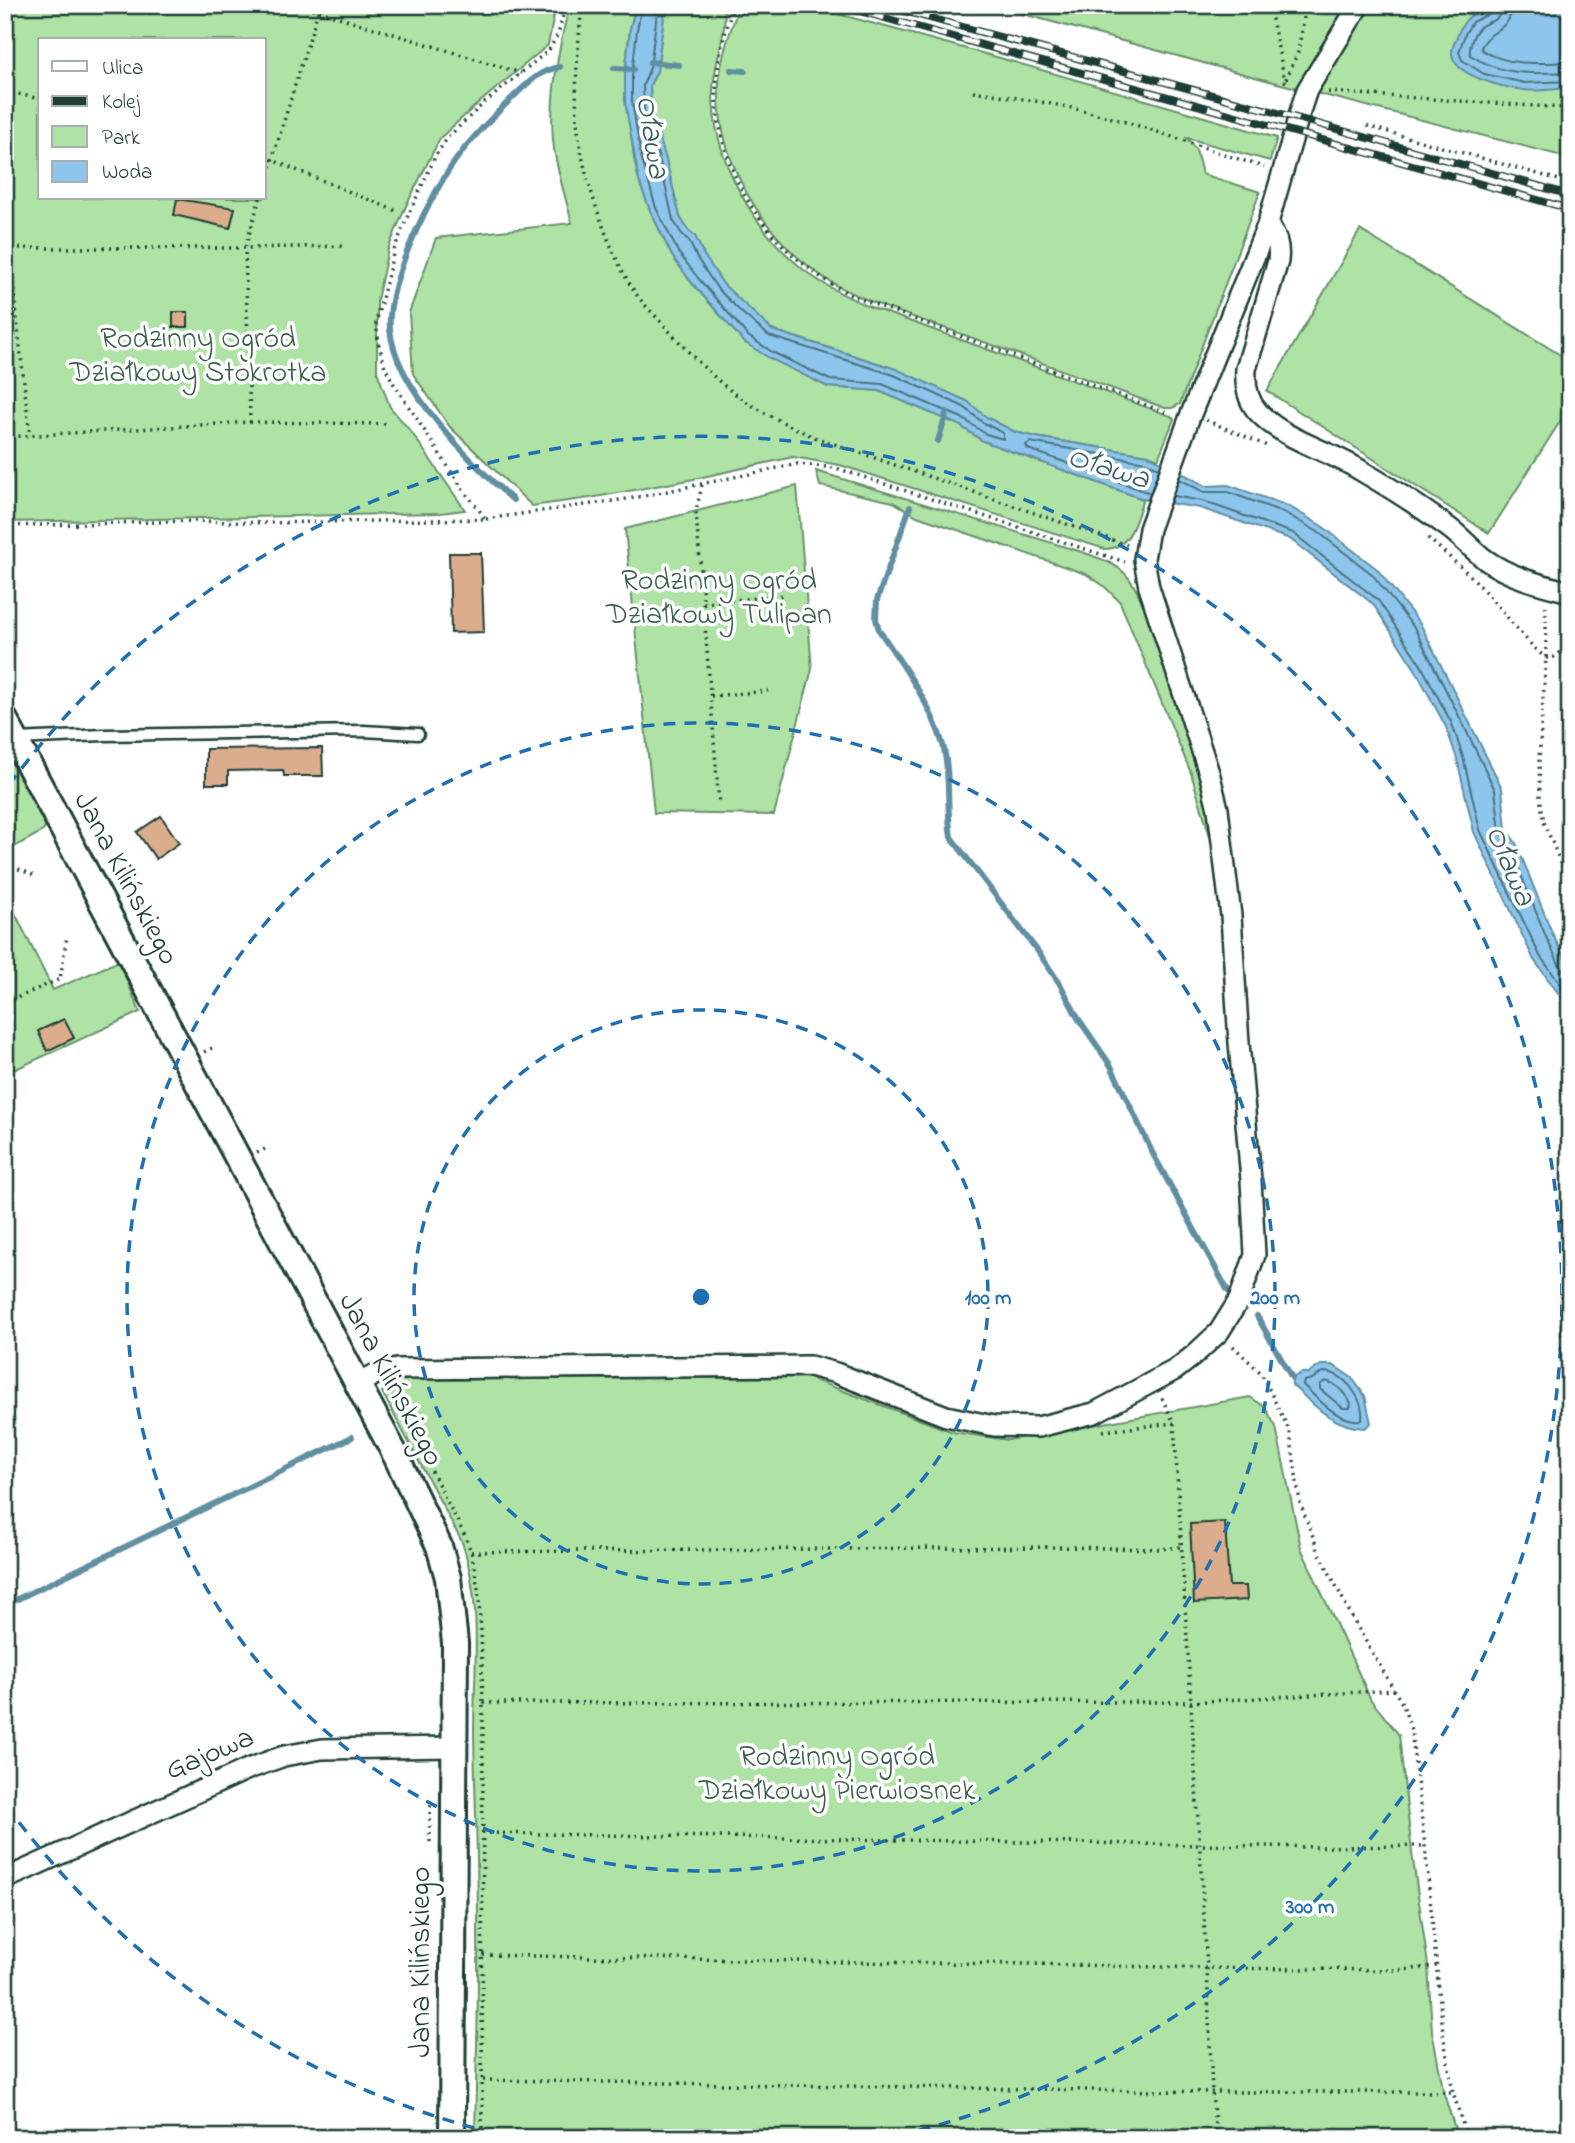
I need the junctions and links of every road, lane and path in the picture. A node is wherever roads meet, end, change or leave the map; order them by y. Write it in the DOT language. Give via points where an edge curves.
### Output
graph roads {
  1 [pos="299,5"];
  2 [pos="566,5"];
  3 [pos="582,5"];
  4 [pos="726,5"];
  5 [pos="734,5"];
  6 [pos="1269,5"];
  7 [pos="1306,5"];
  8 [pos="1359,5"];
  9 [pos="318,11"];
  10 [pos="729,18"];
  11 [pos="522,73"];
  12 [pos="1285,81"];
  13 [pos="1307,90"];
  14 [pos="5,91"];
  15 [pos="973,91"];
  16 [pos="38,99"];
  17 [pos="1570,107"];
  18 [pos="1367,126"];
  19 [pos="266,158"];
  20 [pos="272,160"];
  21 [pos="1282,172"];
  22 [pos="266,180"];
  23 [pos="1570,183"];
  24 [pos="260,200"];
  25 [pos="399,212"];
  26 [pos="1270,215"];
  27 [pos="343,246"];
  28 [pos="7,248"];
  29 [pos="245,248"];
  30 [pos="1188,421"];
  31 [pos="250,422"];
  32 [pos="387,424"];
  33 [pos="30,436"];
  34 [pos="5,437"];
  35 [pos="1274,449"];
  36 [pos="702,485"];
  37 [pos="486,519"];
  38 [pos="5,526"];
  39 [pos="1424,535"];
  40 [pos="1129,546"];
  41 [pos="1144,559"];
  42 [pos="1545,586"];
  43 [pos="1570,592"];
  44 [pos="784,595"];
  45 [pos="703,603"];
  46 [pos="1570,644"];
  47 [pos="1546,658"];
  48 [pos="768,691"];
  49 [pos="710,696"];
  50 [pos="10,730"];
  51 [pos="418,734"];
  52 [pos="719,804"];
  53 [pos="5,869"];
  54 [pos="35,876"];
  55 [pos="1570,886"];
  56 [pos="67,936"];
  57 [pos="5,1003"];
  58 [pos="1219,1332"];
  59 [pos="1154,1382"];
  60 [pos="357,1384"];
  61 [pos="398,1385"];
  62 [pos="384,1386"];
  63 [pos="1174,1423"];
  64 [pos="1092,1433"];
  65 [pos="1181,1547"];
  66 [pos="471,1552"];
  67 [pos="1395,1690"];
  68 [pos="1191,1702"];
  69 [pos="483,1703"];
  70 [pos="453,1747"];
  71 [pos="431,1796"];
  72 [pos="430,1805"];
  73 [pos="482,1833"];
  74 [pos="1200,1844"];
  75 [pos="1425,1846"];
  76 [pos="5,1879"];
  77 [pos="483,1955"];
  78 [pos="1437,1966"];
  79 [pos="1207,1968"];
  80 [pos="483,2080"];
  81 [pos="1212,2092"];
  82 [pos="1453,2092"];
  83 [pos="452,2138"];
  84 [pos="1216,2138"];
  85 [pos="1467,2138"];
  1 -- 9 [label="path"];
  2 -- 11 [label="path" via="549,50"];
  3 -- 40 [label="path" via="576,82 584,164 627,278 675,338 742,399 814,437"];
  4 -- 10 [label="path"];
  5 -- 10 [label="path"];
  6 -- 12 [label="path"];
  7 -- 12 [label="path" via="1298,52"];
  8 -- 13 [label="street"];
  9 -- 11 [label="path"];
  9 -- 20 [label="path"];
  10 -- 30 [label="path" via="716,98 724,146 750,205 793,256 855,298"];
  11 -- 37 [label="path" via="448,136 436,155 394,250 376,323 385,367 394,384"];
  12 -- 13 [label="path"];
  13 -- 17 [label="path"];
  13 -- 21 [label="street"];
  14 -- 16 [label="path"];
  15 -- 21 [label="path" via="1093,113"];
  18 -- 23 [label="path"];
  19 -- 20 [label="path"];
  20 -- 22 [label="path"];
  20 -- 25 [label="path"];
  21 -- 26 [label="street"];
  24 -- 29 [label="path"];
  26 -- 30 [label="street"];
  26 -- 42 [label="street" via="1279,250 1246,369 1245,382 1254,408 1279,429 1397,493 1488,561"];
  27 -- 29 [label="path"];
  28 -- 29 [label="path"];
  28 -- 33 [label="path"];
  29 -- 31 [label="path"];
  30 -- 35 [label="path"];
  30 -- 41 [label="street" via="1149,529"];
  31 -- 32 [label="path"];
  31 -- 33 [label="path"];
  33 -- 34 [label="path"];
  36 -- 37 [label="path"];
  36 -- 41 [label="path" via="797,464 836,468 1126,562"];
  36 -- 45 [label="path" via="696,512"];
  37 -- 38 [label="path"];
  39 -- 47 [label="path" via="1473,578"];
  41 -- 58 [label="street" via="1218,808 1231,916 1255,1255 1239,1300"];
  42 -- 43 [label="street"];
  42 -- 47 [label="path"];
  44 -- 45 [label="path"];
  45 -- 49 [label="path"];
  46 -- 47 [label="path"];
  47 -- 55 [label="path" via="1540,797 1544,822"];
  48 -- 49 [label="path"];
  49 -- 52 [label="path"];
  50 -- 51 [label="lane" via="104,735"];
  50 -- 60 [label="street, Jana Kilińskiego"];
  53 -- 54 [label="path" via="14,867"];
  56 -- 57 [label="path" via="60,979"];
  58 -- 59 [label="street"];
  58 -- 67 [label="path" via="1261,1373 1290,1432 1300,1503 1319,1552"];
  59 -- 60 [label="street" via="1094,1413 1029,1427 946,1416 810,1366 397,1369"];
  59 -- 63 [label="path"];
  60 -- 70 [label="street, Jana Kilińskiego" via="414,1492 443,1560 455,1643"];
  61 -- 62 [label="path"];
  63 -- 64 [label="path"];
  63 -- 65 [label="path"];
  65 -- 66 [label="path"];
  65 -- 68 [label="path"];
  67 -- 68 [label="path"];
  67 -- 75 [label="path" via="1411,1730"];
  68 -- 69 [label="path"];
  68 -- 74 [label="path"];
  70 -- 76 [label="street, Gajowa" via="321,1749 284,1756"];
  70 -- 83 [label="street, Jana Kilińskiego"];
  71 -- 72 [label="path"];
  73 -- 74 [label="path"];
  74 -- 75 [label="path"];
  74 -- 79 [label="path"];
  75 -- 78 [label="path"];
  77 -- 79 [label="path"];
  78 -- 79 [label="path" via="1390,1970"];
  78 -- 82 [label="path"];
  79 -- 81 [label="path"];
  80 -- 81 [label="path"];
  81 -- 82 [label="path"];
  81 -- 84 [label="path"];
  82 -- 85 [label="path"];
}
